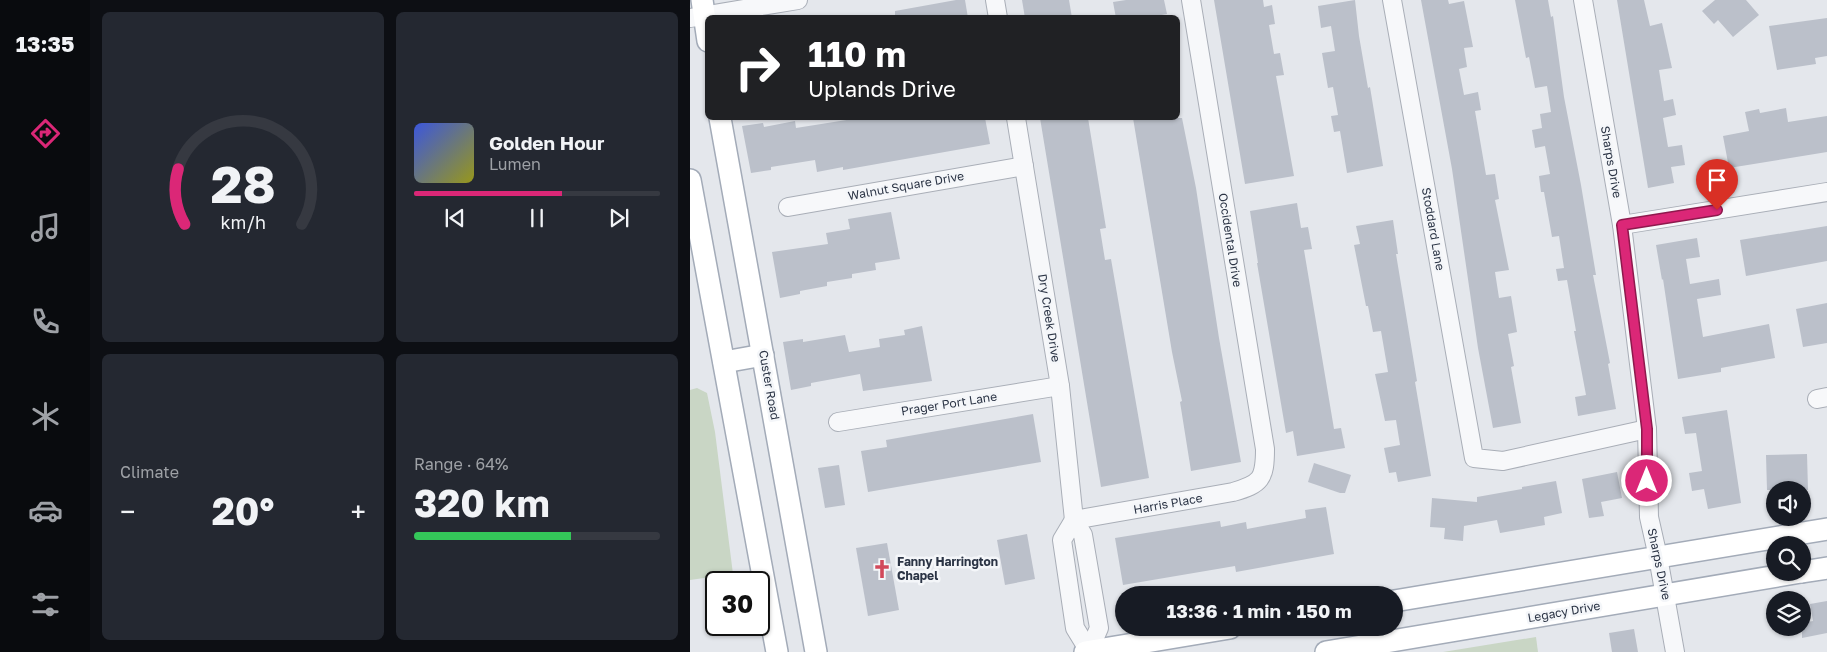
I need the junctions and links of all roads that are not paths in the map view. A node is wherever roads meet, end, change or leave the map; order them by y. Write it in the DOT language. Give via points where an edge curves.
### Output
graph roads {
  1 [pos="798,0"];
  2 [pos="996,0"];
  3 [pos="1191,0"];
  4 [pos="1392,0"];
  5 [pos="1583,0"];
  6 [pos="698,11"];
  7 [pos="998,15"];
  8 [pos="705,32"];
  9 [pos="720,120"];
  10 [pos="1016,120"];
  11 [pos="1024,166"];
  12 [pos="690,180"];
  13 [pos="1827,192"];
  14 [pos="788,207"];
  15 [pos="1622,225"];
  16 [pos="763,355"];
  17 [pos="724,362"];
  18 [pos="1060,386"];
  19 [pos="838,422"];
  20 [pos="1647,429"];
  21 [pos="1260,480"];
  22 [pos="1074,520"];
  23 [pos="1827,529"];
  24 [pos="1658,557"];
  25 [pos="1827,568"];
  26 [pos="1811,571"];
  27 [pos="1766,578"];
  28 [pos="1665,595"];
  29 [pos="1403,599"];
  30 [pos="1183,636"];
  31 [pos="777,652"];
  32 [pos="816,652"];
  33 [pos="1085,652"];
  34 [pos="1090,652"];
  35 [pos="1326,652"];
  36 [pos="1675,652"];
  1 -- 6 [label="street"];
  2 -- 7 [label="street"];
  3 -- 21 [label="street, Occidental Drive" via="1265,449 1265,467"];
  4 -- 20 [label="street, Stoddard Lane" via="1474,458 1503,461"];
  5 -- 15 [label="street, Sharps Drive"];
  6 -- 8 [label="main road"];
  9 -- 16 [label="main road, Custer Road"];
  10 -- 11 [label="street, Dry Creek Drive"];
  11 -- 14 [label="street, Walnut Square Drive"];
  11 -- 18 [label="street, Dry Creek Drive"];
  12 -- 17 [label="main road"];
  13 -- 15 [label="street"];
  15 -- 20 [label="street, Sharps Drive"];
  16 -- 17 [label="main road"];
  16 -- 32 [label="main road, Custer Road"];
  17 -- 31 [label="main road"];
  18 -- 19 [label="street, Prager Port Lane"];
  18 -- 22 [label="street, Dry Creek Drive"];
  20 -- 24 [label="street, Sharps Drive" via="1649,518"];
  21 -- 22 [label="street, Harris Place" via="1233,492"];
  22 -- 34 [label="street, Dry Creek Drive" via="1083,535 1098,628"];
  23 -- 24 [label="main road"];
  24 -- 28 [label="street, Sharps Drive"];
  24 -- 29 [label="main road"];
  25 -- 26 [label="main road, Legacy Drive"];
  27 -- 28 [label="main road, Legacy Drive"];
  28 -- 35 [label="main road, Legacy Drive"];
  28 -- 36 [label="street, Sharps Drive"];
  30 -- 34 [label="main road"];
  33 -- 34 [label="main road"];
}
